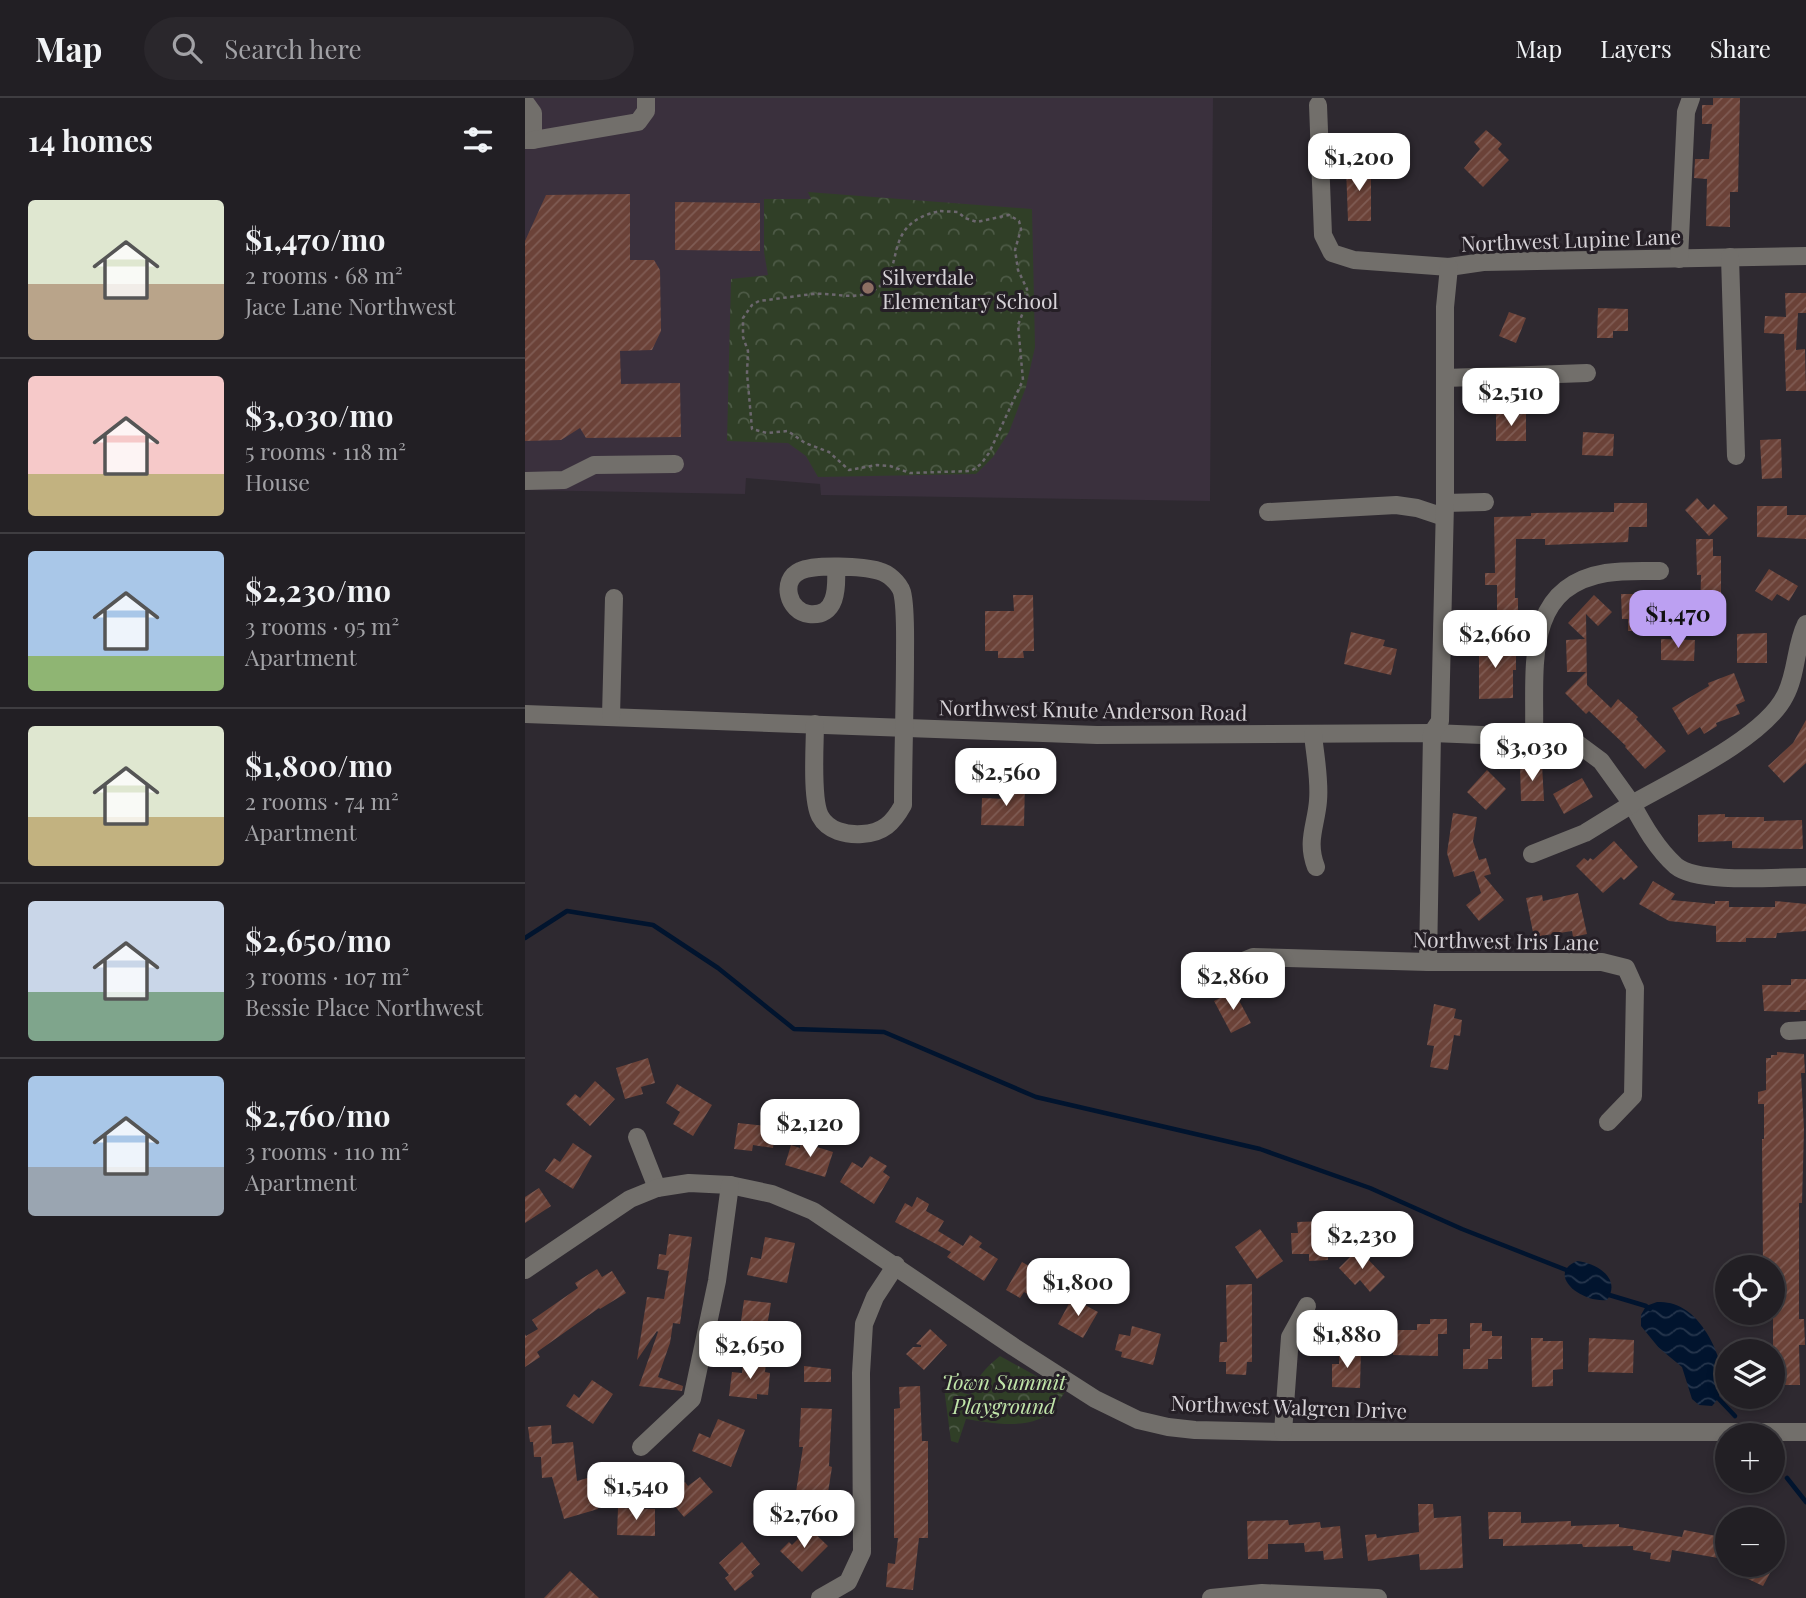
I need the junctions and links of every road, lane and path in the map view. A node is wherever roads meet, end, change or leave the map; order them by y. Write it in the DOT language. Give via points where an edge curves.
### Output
graph roads {
  1 [pos="646,98"];
  2 [pos="1691,98"];
  3 [pos="525,102"];
  4 [pos="1318,105"];
  5 [pos="529,140"];
  6 [pos="1806,256"];
  7 [pos="1730,257"];
  8 [pos="1679,258"];
  9 [pos="1449,267"];
  10 [pos="743,318"];
  11 [pos="1587,373"];
  12 [pos="1445,378"];
  13 [pos="1736,456"];
  14 [pos="675,464"];
  15 [pos="525,481"];
  16 [pos="1485,502"];
  17 [pos="1444,510"];
  18 [pos="1268,512"];
  19 [pos="836,568"];
  20 [pos="1660,571"];
  21 [pos="614,598"];
  22 [pos="1806,624"];
  23 [pos="525,714"];
  24 [pos="611,716"];
  25 [pos="815,724"];
  26 [pos="904,727"];
  27 [pos="1431,733"];
  28 [pos="1313,734"];
  29 [pos="1534,736"];
  30 [pos="1632,804"];
  31 [pos="1532,854"];
  32 [pos="1316,867"];
  33 [pos="1806,877"];
  34 [pos="1428,962"];
  35 [pos="1221,970"];
  36 [pos="1608,1122"];
  37 [pos="637,1137"];
  38 [pos="730,1185"];
  39 [pos="657,1188"];
  40 [pos="896,1265"];
  41 [pos="525,1270"];
  42 [pos="1307,1307"];
  43 [pos="1283,1432"];
  44 [pos="1806,1432"];
  45 [pos="641,1447"];
  46 [pos="820,1598"];
  47 [pos="1211,1598"];
  48 [pos="1378,1598"];
  1 -- 5 [label="street" via="646,111 638,122"];
  2 -- 8 [label="street" via="1686,112"];
  3 -- 5 [label="street" via="533,113"];
  4 -- 9 [label="street" via="1323,235 1332,253 1354,260"];
  6 -- 7 [label="street, Northwest Lupine Lane"];
  7 -- 8 [label="street, Northwest Lupine Lane"];
  7 -- 13 [label="street"];
  8 -- 9 [label="street, Northwest Lupine Lane" via="1483,262"];
  9 -- 12 [label="street, Northwest Lupine Lane"];
  10 -- 10 [label="path" via="759,301 815,294 860,296 877,288 892,269 900,238 926,214 958,212 977,222 1009,215 1019,221 1015,250 1027,289 1018,325 1023,380 989,453 971,471 910,473 877,465 849,470 829,452 788,431 752,429"];
  11 -- 12 [label="street"];
  12 -- 17 [label="street, Northwest Lupine Lane"];
  14 -- 15 [label="street" via="594,466 563,480"];
  16 -- 17 [label="street"];
  17 -- 18 [label="street" via="1396,505"];
  17 -- 27 [label="street, Northwest Lupine Lane" via="1440,721"];
  19 -- 26 [label="street" via="880,571 902,591"];
  20 -- 29 [label="street" via="1603,573 1558,595 1546,611 1538,638"];
  21 -- 24 [label="street"];
  22 -- 30 [label="street" via="1789,687 1767,722"];
  23 -- 24 [label="street, Northwest Knute Anderson Road"];
  24 -- 25 [label="street, Northwest Knute Anderson Road"];
  25 -- 26 [label="street, Northwest Knute Anderson Road"];
  25 -- 26 [label="street" via="820,815 839,832 856,834 873,834 888,826 903,805"];
  26 -- 28 [label="street, Northwest Knute Anderson Road" via="1097,735"];
  27 -- 28 [label="street, Northwest Knute Anderson Road"];
  27 -- 29 [label="street, Northwest Knute Anderson Road"];
  27 -- 34 [label="street, Northwest Lupine Lane"];
  28 -- 32 [label="street" via="1318,802 1311,832"];
  29 -- 30 [label="street, Northwest Knute Anderson Road" via="1574,741 1588,750"];
  30 -- 31 [label="street" via="1585,833"];
  30 -- 33 [label="street, Northwest Knute Anderson Road" via="1648,834 1678,868 1697,876"];
  34 -- 35 [label="street, Northwest Iris Lane" via="1253,957"];
  34 -- 36 [label="street, Northwest Iris Lane" via="1602,962 1626,968 1635,988 1633,1096"];
  37 -- 39 [label="street"];
  38 -- 39 [label="street, Northwest Walgren Drive" via="689,1183"];
  38 -- 40 [label="street, Northwest Walgren Drive" via="772,1194 813,1211"];
  38 -- 45 [label="street" via="717,1282 692,1399"];
  39 -- 41 [label="street, Northwest Walgren Drive" via="630,1199"];
  40 -- 43 [label="street, Northwest Walgren Drive" via="1095,1399 1138,1420 1195,1430"];
  40 -- 46 [label="street" via="864,1324 862,1552 848,1582"];
  42 -- 43 [label="street" via="1290,1337"];
  43 -- 44 [label="street, Northwest Walgren Drive"];
  47 -- 48 [label="street" via="1262,1593"];
}
